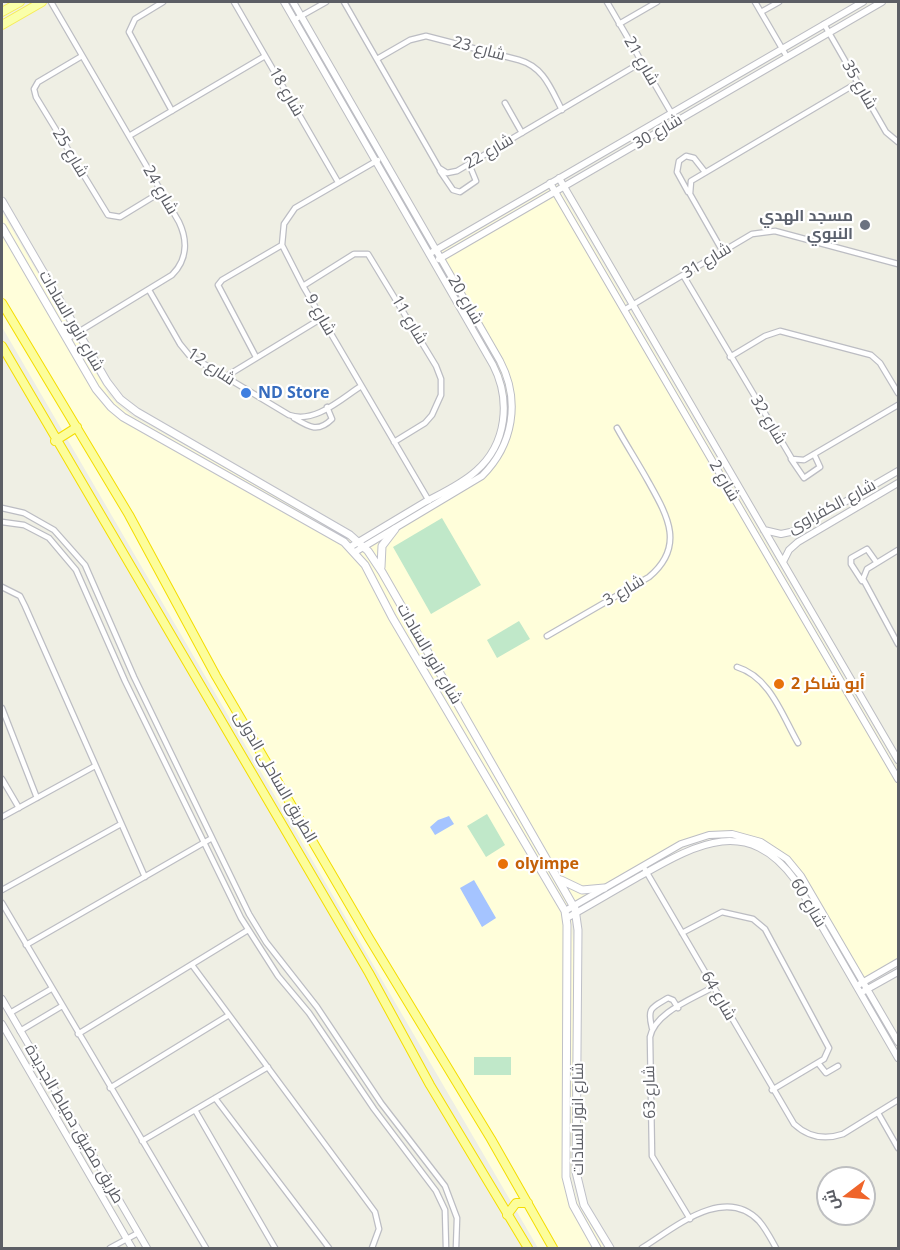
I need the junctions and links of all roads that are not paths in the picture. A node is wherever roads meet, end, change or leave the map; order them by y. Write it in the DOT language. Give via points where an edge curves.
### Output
graph roads {
  1 [pos="20,2"];
  2 [pos="42,2"];
  3 [pos="51,2"];
  4 [pos="163,2"];
  5 [pos="234,2"];
  6 [pos="284,2"];
  7 [pos="293,2"];
  8 [pos="326,2"];
  9 [pos="344,2"];
  10 [pos="606,2"];
  11 [pos="657,2"];
  12 [pos="755,2"];
  13 [pos="779,2"];
  14 [pos="863,2"];
  15 [pos="882,2"];
  16 [pos="2,12"];
  17 [pos="761,12"];
  18 [pos="301,16"];
  19 [pos="294,20"];
  20 [pos="619,24"];
  21 [pos="824,24"];
  22 [pos="2,25"];
  23 [pos="828,33"];
  24 [pos="782,48"];
  25 [pos="82,56"];
  26 [pos="265,56"];
  27 [pos="787,57"];
  28 [pos="377,59"];
  29 [pos="642,62"];
  30 [pos="857,83"];
  31 [pos="505,103"];
  32 [pos="562,110"];
  33 [pos="172,111"];
  34 [pos="672,113"];
  35 [pos="676,121"];
  36 [pos="522,133"];
  37 [pos="129,136"];
  38 [pos="898,142"];
  39 [pos="383,157"];
  40 [pos="376,161"];
  41 [pos="469,164"];
  42 [pos="439,168"];
  43 [pos="705,172"];
  44 [pos="559,178"];
  45 [pos="338,182"];
  46 [pos="550,183"];
  47 [pos="564,186"];
  48 [pos="161,192"];
  49 [pos="555,192"];
  50 [pos="690,194"];
  51 [pos="2,201"];
  52 [pos="2,227"];
  53 [pos="282,244"];
  54 [pos="436,249"];
  55 [pos="723,252"];
  56 [pos="429,254"];
  57 [pos="441,258"];
  58 [pos="434,262"];
  59 [pos="898,264"];
  60 [pos="683,275"];
  61 [pos="303,286"];
  62 [pos="149,290"];
  63 [pos="2,303"];
  64 [pos="633,305"];
  65 [pos="624,310"];
  66 [pos="322,318"];
  67 [pos="78,332"];
  68 [pos="67,339"];
  69 [pos="2,346"];
  70 [pos="256,357"];
  71 [pos="730,357"];
  72 [pos="225,376"];
  73 [pos="361,386"];
  74 [pos="898,393"];
  75 [pos="898,405"];
  76 [pos="327,407"];
  77 [pos="289,415"];
  78 [pos="77,427"];
  79 [pos="617,428"];
  80 [pos="55,441"];
  81 [pos="394,442"];
  82 [pos="720,454"];
  83 [pos="814,454"];
  84 [pos="790,457"];
  85 [pos="712,460"];
  86 [pos="225,461"];
  87 [pos="898,471"];
  88 [pos="219,473"];
  89 [pos="898,483"];
  90 [pos="431,504"];
  91 [pos="2,508"];
  92 [pos="2,522"];
  93 [pos="395,529"];
  94 [pos="764,530"];
  95 [pos="790,533"];
  96 [pos="796,543"];
  97 [pos="362,544"];
  98 [pos="352,550"];
  99 [pos="898,550"];
  100 [pos="783,562"];
  101 [pos="877,563"];
  102 [pos="382,572"];
  103 [pos="864,585"];
  104 [pos="2,587"];
  105 [pos="547,636"];
  106 [pos="829,640"];
  107 [pos="898,644"];
  108 [pos="820,645"];
  109 [pos="737,667"];
  110 [pos="2,708"];
  111 [pos="798,743"];
  112 [pos="898,760"];
  113 [pos="95,766"];
  114 [pos="2,779"];
  115 [pos="898,779"];
  116 [pos="37,798"];
  117 [pos="19,808"];
  118 [pos="2,817"];
  119 [pos="121,824"];
  120 [pos="212,838"];
  121 [pos="204,843"];
  122 [pos="645,869"];
  123 [pos="558,876"];
  124 [pos="145,877"];
  125 [pos="604,888"];
  126 [pos="2,890"];
  127 [pos="2,903"];
  128 [pos="575,909"];
  129 [pos="566,915"];
  130 [pos="248,930"];
  131 [pos="682,933"];
  132 [pos="26,945"];
  133 [pos="898,962"];
  134 [pos="192,965"];
  135 [pos="898,972"];
  136 [pos="864,982"];
  137 [pos="857,986"];
  138 [pos="713,987"];
  139 [pos="51,988"];
  140 [pos="864,991"];
  141 [pos="2,999"];
  142 [pos="62,1006"];
  143 [pos="678,1008"];
  144 [pos="10,1013"];
  145 [pos="229,1015"];
  146 [pos="2,1024"];
  147 [pos="652,1028"];
  148 [pos="20,1031"];
  149 [pos="78,1034"];
  150 [pos="898,1042"];
  151 [pos="898,1058"];
  152 [pos="818,1063"];
  153 [pos="838,1066"];
  154 [pos="268,1067"];
  155 [pos="567,1067"];
  156 [pos="578,1067"];
  157 [pos="110,1088"];
  158 [pos="772,1090"];
  159 [pos="215,1098"];
  160 [pos="898,1100"];
  161 [pos="195,1110"];
  162 [pos="878,1113"];
  163 [pos="142,1141"];
  164 [pos="898,1148"];
  165 [pos="521,1191"];
  166 [pos="500,1202"];
  167 [pos="528,1203"];
  168 [pos="507,1215"];
  169 [pos="690,1220"];
  170 [pos="138,1233"];
  171 [pos="127,1239"];
  172 [pos="110,1248"];
  173 [pos="132,1248"];
  174 [pos="147,1248"];
  175 [pos="206,1248"];
  176 [pos="274,1248"];
  177 [pos="329,1248"];
  178 [pos="372,1248"];
  179 [pos="446,1248"];
  180 [pos="456,1248"];
  181 [pos="528,1248"];
  182 [pos="553,1248"];
  183 [pos="597,1248"];
  184 [pos="610,1248"];
  185 [pos="642,1248"];
  186 [pos="776,1248"];
  1 -- 16 [label="main road"];
  2 -- 22 [label="main road"];
  3 -- 25 [label="street, شارع 24"];
  4 -- 33 [label="street" via="135,19 129,32"];
  5 -- 26 [label="street, شارع 18"];
  6 -- 19 [label="street, شارع 20"];
  7 -- 18 [label="street, شارع 20"];
  8 -- 18 [label="street"];
  9 -- 28 [label="street"];
  10 -- 20 [label="street, شارع 21"];
  11 -- 20 [label="street"];
  12 -- 17 [label="street"];
  13 -- 17 [label="street"];
  14 -- 21 [label="street, شارع 30"];
  15 -- 23 [label="street, شارع 30"];
  17 -- 24 [label="street"];
  18 -- 19 [label="street"];
  18 -- 39 [label="street, شارع 20"];
  19 -- 40 [label="street, شارع 20"];
  20 -- 29 [label="street, شارع 21"];
  21 -- 23 [label="street, شارع 35"];
  21 -- 24 [label="street, شارع 30"];
  23 -- 27 [label="street, شارع 30"];
  23 -- 30 [label="street, شارع 35"];
  24 -- 27 [label="street"];
  24 -- 34 [label="street, شارع 30"];
  25 -- 37 [label="street, شارع 24"];
  25 -- 48 [label="street, شارع 25" via="38,82 34,89 36,97 108,215 120,217"];
  26 -- 33 [label="street"];
  26 -- 45 [label="street, شارع 18"];
  27 -- 35 [label="street, شارع 30"];
  28 -- 32 [label="street, شارع 23" via="410,40 426,36 530,63 539,70"];
  28 -- 42 [label="street"];
  29 -- 32 [label="street, شارع 22"];
  29 -- 34 [label="street, شارع 21"];
  30 -- 38 [label="street, شارع 35" via="886,132"];
  30 -- 43 [label="street"];
  31 -- 36 [label="street"];
  32 -- 36 [label="street, شارع 22"];
  33 -- 37 [label="street"];
  34 -- 35 [label="street, شارع 21"];
  34 -- 44 [label="street, شارع 30"];
  35 -- 47 [label="street, شارع 30"];
  36 -- 41 [label="street, شارع 22"];
  37 -- 48 [label="street, شارع 24"];
  39 -- 40 [label="street"];
  39 -- 54 [label="street, شارع 20"];
  40 -- 45 [label="street"];
  40 -- 56 [label="street, شارع 20"];
  41 -- 42 [label="street, شارع 22" via="452,173"];
  41 -- 42 [label="street" via="476,181 458,192"];
  43 -- 50 [label="street" via="691,182"];
  43 -- 50 [label="street" via="692,157 683,157 677,163 677,172"];
  44 -- 46 [label="street, شارع 30"];
  44 -- 47 [label="street, شارع 2"];
  45 -- 53 [label="street" via="292,211 283,229"];
  46 -- 49 [label="street, شارع 2"];
  46 -- 54 [label="street, شارع 30"];
  47 -- 49 [label="street, شارع 30"];
  47 -- 64 [label="street, شارع 2"];
  48 -- 62 [label="street, شارع 24" via="182,228 184,251 175,272"];
  49 -- 57 [label="street, شارع 30"];
  49 -- 65 [label="street, شارع 2"];
  50 -- 55 [label="street"];
  51 -- 67 [label="main road, شارع انور السادات"];
  52 -- 68 [label="main road, شارع انور السادات"];
  53 -- 61 [label="street, شارع 9"];
  53 -- 70 [label="street" via="218,285"];
  54 -- 56 [label="street, شارع 30"];
  54 -- 57 [label="street, شارع 20"];
  55 -- 59 [label="street, شارع 31" via="752,234 770,230"];
  55 -- 60 [label="street, شارع 31"];
  56 -- 58 [label="street, شارع 20"];
  57 -- 58 [label="street, شارع 30"];
  57 -- 90 [label="street, شارع 20" via="503,368 512,410 507,437 493,464 475,482"];
  58 -- 90 [label="street, شارع 20" via="496,372 504,409 500,434 487,460"];
  60 -- 64 [label="street, شارع 31"];
  60 -- 71 [label="street, شارع 32"];
  61 -- 66 [label="street, شارع 9"];
  61 -- 81 [label="street, شارع 11" via="357,253 368,254 436,366 441,384 435,410 425,423"];
  62 -- 67 [label="street, شارع 24"];
  62 -- 72 [label="street, شارع 12" via="183,348"];
  63 -- 78 [label="highway, الطريق الساحلى الدولى"];
  64 -- 65 [label="street, شارع 31"];
  64 -- 82 [label="street, شارع 2"];
  65 -- 85 [label="street, شارع 2"];
  66 -- 70 [label="street"];
  66 -- 73 [label="street, شارع 9"];
  67 -- 68 [label="street, شارع 24"];
  67 -- 86 [label="main road, شارع انور السادات" via="120,399"];
  68 -- 88 [label="main road, شارع انور السادات" via="111,407"];
  69 -- 80 [label="highway, الطريق الساحلى الدولى"];
  70 -- 72 [label="street"];
  71 -- 74 [label="street" via="771,333 789,332 871,355"];
  71 -- 84 [label="street, شارع 32"];
  72 -- 77 [label="street, شارع 12"];
  73 -- 76 [label="street"];
  73 -- 81 [label="street, شارع 9"];
  75 -- 83 [label="street, شارع 32"];
  76 -- 77 [label="street" via="305,418"];
  76 -- 77 [label="street, شارع 12" via="332,419 317,429"];
  78 -- 80 [label="highway"];
  78 -- 165 [label="highway, الطريق الساحلى الدولى" via="216,676"];
  79 -- 105 [label="street, شارع 3" via="666,513 670,531 668,550 649,577"];
  80 -- 166 [label="highway, الطريق الساحلى الدولى"];
  81 -- 90 [label="street, شارع 9"];
  82 -- 85 [label="street"];
  82 -- 94 [label="street, شارع 2"];
  83 -- 84 [label="street, شارع 32" via="801,461"];
  83 -- 84 [label="street" via="820,467 804,478"];
  85 -- 108 [label="street, شارع 2"];
  86 -- 88 [label="main road"];
  86 -- 97 [label="main road, شارع انور السادات"];
  87 -- 95 [label="street, شارع الكفراوى"];
  88 -- 98 [label="main road, شارع انور السادات"];
  89 -- 96 [label="street, شارع الكفراوى"];
  90 -- 93 [label="street, شارع 20"];
  90 -- 97 [label="street, شارع 20"];
  91 -- 120 [label="street" via="24,513 47,525 85,565"];
  92 -- 121 [label="street" via="24,525 49,538 76,570 124,681"];
  93 -- 97 [label="street, شارع 20"];
  93 -- 102 [label="main road" via="382,546"];
  94 -- 95 [label="street, شارع الكفراوى"];
  94 -- 100 [label="street, شارع 2"];
  95 -- 96 [label="street"];
  96 -- 100 [label="street, شارع الكفراوى"];
  97 -- 98 [label="street, شارع 20"];
  97 -- 102 [label="main road, شارع انور السادات"];
  98 -- 129 [label="main road, شارع انور السادات" via="369,571"];
  99 -- 101 [label="street"];
  100 -- 106 [label="street, شارع 2"];
  101 -- 103 [label="street" via="865,571"];
  101 -- 103 [label="street" via="867,549 851,558"];
  102 -- 123 [label="main road, شارع انور السادات"];
  103 -- 107 [label="street"];
  104 -- 113 [label="street" via="20,596 26,606"];
  106 -- 108 [label="street"];
  106 -- 112 [label="street, شارع 2"];
  108 -- 115 [label="street, شارع 2"];
  109 -- 111 [label="street" via="762,681"];
  110 -- 116 [label="street"];
  113 -- 116 [label="street"];
  113 -- 119 [label="street"];
  114 -- 117 [label="street"];
  116 -- 117 [label="street"];
  117 -- 118 [label="street"];
  119 -- 124 [label="street"];
  119 -- 126 [label="street"];
  120 -- 121 [label="street"];
  120 -- 180 [label="street" via="266,942 445,1186 457,1218"];
  121 -- 124 [label="street"];
  121 -- 130 [label="street"];
  122 -- 125 [label="street, شارع 60"];
  122 -- 128 [label="street, شارع 60"];
  122 -- 131 [label="street, شارع 64"];
  122 -- 136 [label="street, شارع 60" via="681,844 709,835 739,836 768,846 787,859 801,876"];
  122 -- 137 [label="street, شارع 60" via="705,843 737,842 763,852 795,880"];
  123 -- 125 [label="main road" via="576,889"];
  123 -- 128 [label="main road, شارع انور السادات"];
  124 -- 132 [label="street"];
  125 -- 128 [label="street, شارع 60"];
  127 -- 132 [label="street"];
  128 -- 129 [label="street, شارع 60"];
  128 -- 156 [label="main road, شارع انور السادات"];
  129 -- 155 [label="main road, شارع انور السادات"];
  130 -- 134 [label="street"];
  130 -- 179 [label="street" via="436,1191 445,1210"];
  131 -- 138 [label="street, شارع 64"];
  131 -- 152 [label="street" via="722,912 759,923 829,1045 828,1054"];
  132 -- 139 [label="street"];
  133 -- 136 [label="street"];
  134 -- 145 [label="street"];
  134 -- 149 [label="street"];
  135 -- 140 [label="street"];
  136 -- 137 [label="street"];
  136 -- 140 [label="street, شارع 60"];
  137 -- 140 [label="street, شارع 60"];
  138 -- 143 [label="street"];
  138 -- 158 [label="street, شارع 64"];
  139 -- 142 [label="street"];
  139 -- 144 [label="street"];
  140 -- 150 [label="street, شارع 60"];
  140 -- 151 [label="street, شارع 60"];
  141 -- 144 [label="street, طريق مضيق دمياط الجديدة"];
  142 -- 148 [label="street"];
  142 -- 149 [label="street"];
  143 -- 147 [label="street"];
  143 -- 147 [label="street, شارع 63" via="668,998 652,1008"];
  144 -- 148 [label="street, طريق مضيق دمياط الجديدة"];
  145 -- 154 [label="street"];
  145 -- 157 [label="street"];
  146 -- 171 [label="street, طريق مضيق دمياط الجديدة"];
  147 -- 169 [label="street, شارع 63" via="652,1156"];
  148 -- 170 [label="street, طريق مضيق دمياط الجديدة"];
  149 -- 157 [label="street"];
  152 -- 153 [label="street" via="826,1072"];
  152 -- 158 [label="street"];
  154 -- 159 [label="street"];
  154 -- 178 [label="street" via="375,1212 379,1229"];
  155 -- 156 [label="main road"];
  155 -- 183 [label="main road, شارع انور السادات" via="568,1187 578,1216"];
  156 -- 184 [label="main road, شارع انور السادات" via="577,1180 584,1205"];
  157 -- 163 [label="street"];
  158 -- 162 [label="street, شارع 64" via="794,1124 810,1135 834,1137"];
  159 -- 161 [label="street"];
  159 -- 177 [label="street"];
  160 -- 162 [label="street"];
  161 -- 163 [label="street"];
  161 -- 176 [label="street"];
  162 -- 164 [label="street"];
  163 -- 175 [label="street"];
  165 -- 166 [label="highway" via="514,1199"];
  165 -- 167 [label="highway, الطريق الساحلى الدولى"];
  166 -- 168 [label="highway, الطريق الساحلى الدولى"];
  167 -- 168 [label="highway" via="513,1205"];
  167 -- 182 [label="highway, الطريق الساحلى الدولى"];
  168 -- 181 [label="highway, الطريق الساحلى الدولى"];
  169 -- 185 [label="street"];
  169 -- 186 [label="street" via="716,1207 736,1207 759,1221"];
  170 -- 171 [label="street"];
  170 -- 174 [label="street, طريق مضيق دمياط الجديدة"];
  171 -- 172 [label="street"];
  171 -- 173 [label="street, طريق مضيق دمياط الجديدة"];
}
